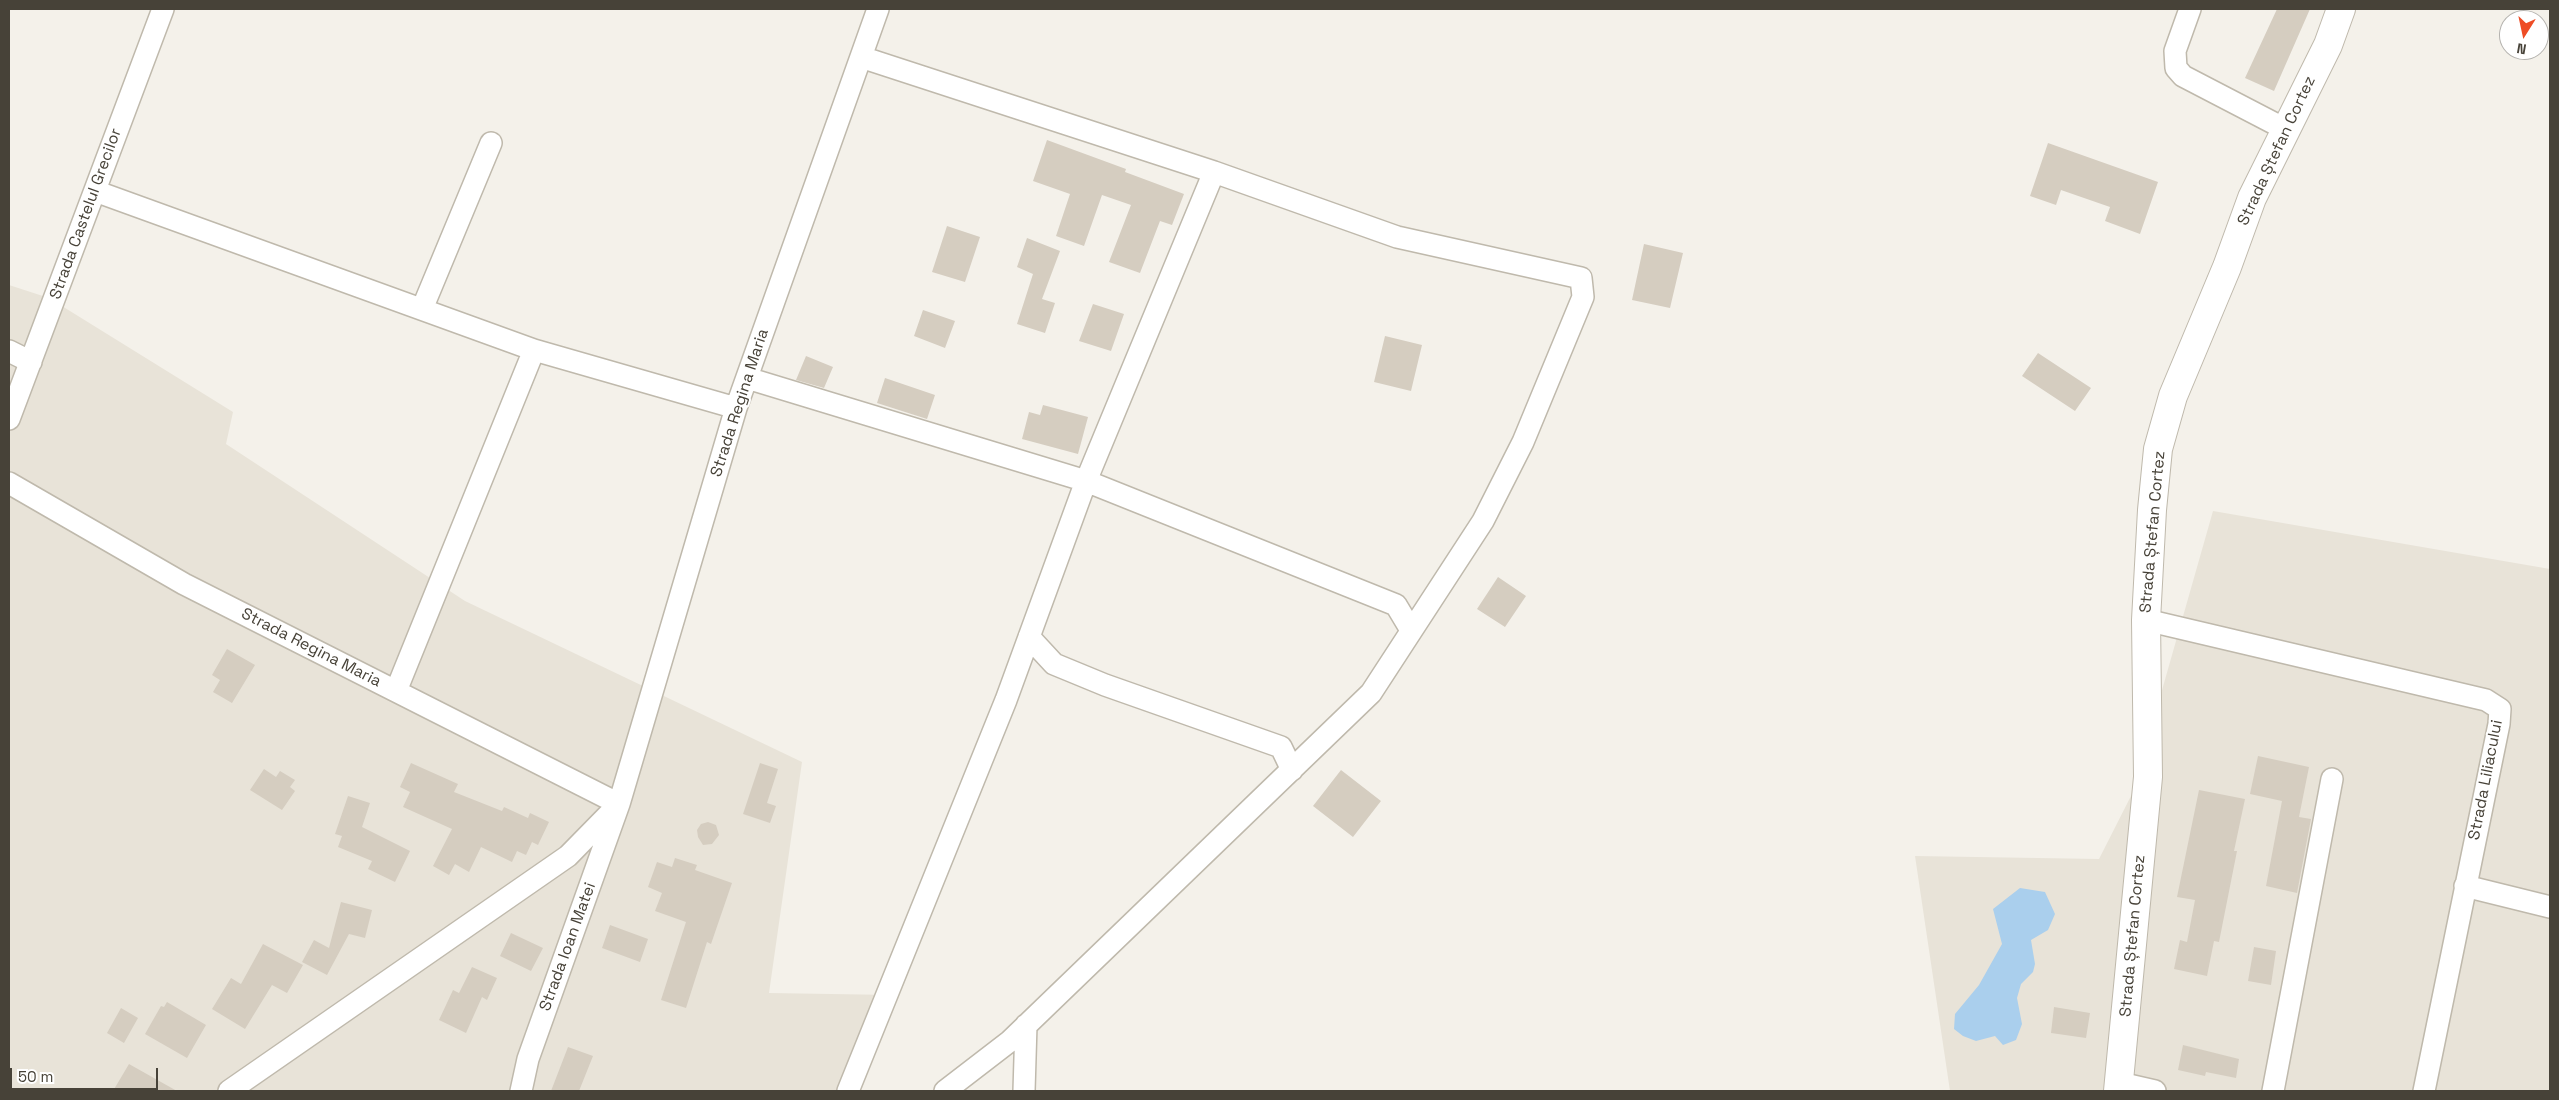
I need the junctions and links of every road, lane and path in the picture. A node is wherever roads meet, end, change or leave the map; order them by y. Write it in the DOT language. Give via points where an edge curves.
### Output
graph roads {
  1 [pos="163,9"];
  2 [pos="878,9"];
  3 [pos="2190,9"];
  4 [pos="2341,9"];
  5 [pos="860,57"];
  6 [pos="2285,129"];
  7 [pos="491,142"];
  8 [pos="1214,172"];
  9 [pos="95,191"];
  10 [pos="422,309"];
  11 [pos="534,350"];
  12 [pos="9,351"];
  13 [pos="31,362"];
  14 [pos="746,378"];
  15 [pos="736,408"];
  16 [pos="9,419"];
  17 [pos="1086,481"];
  18 [pos="9,483"];
  19 [pos="2146,620"];
  20 [pos="1411,630"];
  21 [pos="1029,636"];
  22 [pos="396,691"];
  23 [pos="1292,770"];
  24 [pos="2332,779"];
  25 [pos="619,804"];
  26 [pos="2465,886"];
  27 [pos="2550,906"];
  28 [pos="1026,1026"];
  29 [pos="2119,1087"];
  30 [pos="229,1091"];
  31 [pos="521,1091"];
  32 [pos="848,1091"];
  33 [pos="945,1091"];
  34 [pos="1024,1091"];
  35 [pos="2155,1091"];
  36 [pos="2272,1091"];
  37 [pos="2424,1091"];
  1 -- 9 [label="street, Strada Castelul Grecilor"];
  2 -- 5 [label="street, Strada Regina Maria"];
  3 -- 6 [label="street" via="2174,51 2176,68 2183,76"];
  4 -- 6 [label="street, Strada Ștefan Cortez" via="2328,44"];
  5 -- 8 [label="street"];
  5 -- 14 [label="street, Strada Regina Maria"];
  6 -- 19 [label="street, Strada Ștefan Cortez" via="2252,198 2173,396 2158,449"];
  7 -- 10 [label="street"];
  8 -- 17 [label="street"];
  8 -- 20 [label="street" via="1397,237 1582,278 1583,297 1524,442 1483,521"];
  9 -- 10 [label="street"];
  9 -- 13 [label="street, Strada Castelul Grecilor"];
  10 -- 11 [label="street"];
  11 -- 15 [label="street"];
  11 -- 22 [label="street"];
  12 -- 13 [label="street"];
  13 -- 16 [label="street, Strada Castelul Grecilor"];
  14 -- 15 [label="street, Strada Regina Maria"];
  14 -- 17 [label="street"];
  15 -- 25 [label="street, Strada Regina Maria"];
  17 -- 20 [label="street" via="1396,605"];
  17 -- 21 [label="street"];
  18 -- 22 [label="street, Strada Regina Maria" via="184,584"];
  19 -- 26 [label="street, Strada Liliacului" via="2486,700 2500,709"];
  19 -- 29 [label="street, Strada Ștefan Cortez" via="2148,777"];
  20 -- 23 [label="street" via="1371,693"];
  21 -- 23 [label="street" via="1054,664 1281,747"];
  21 -- 32 [label="street"];
  22 -- 25 [label="street, Strada Regina Maria"];
  23 -- 28 [label="street"];
  24 -- 36 [label="street"];
  25 -- 30 [label="street, Strada Regina Maria" via="568,856"];
  25 -- 31 [label="street, Strada Ioan Matei" via="528,1060"];
  26 -- 27 [label="street"];
  26 -- 37 [label="street, Strada Liliacului"];
  28 -- 33 [label="street"];
  28 -- 34 [label="street"];
  29 -- 35 [label="street"];
}
